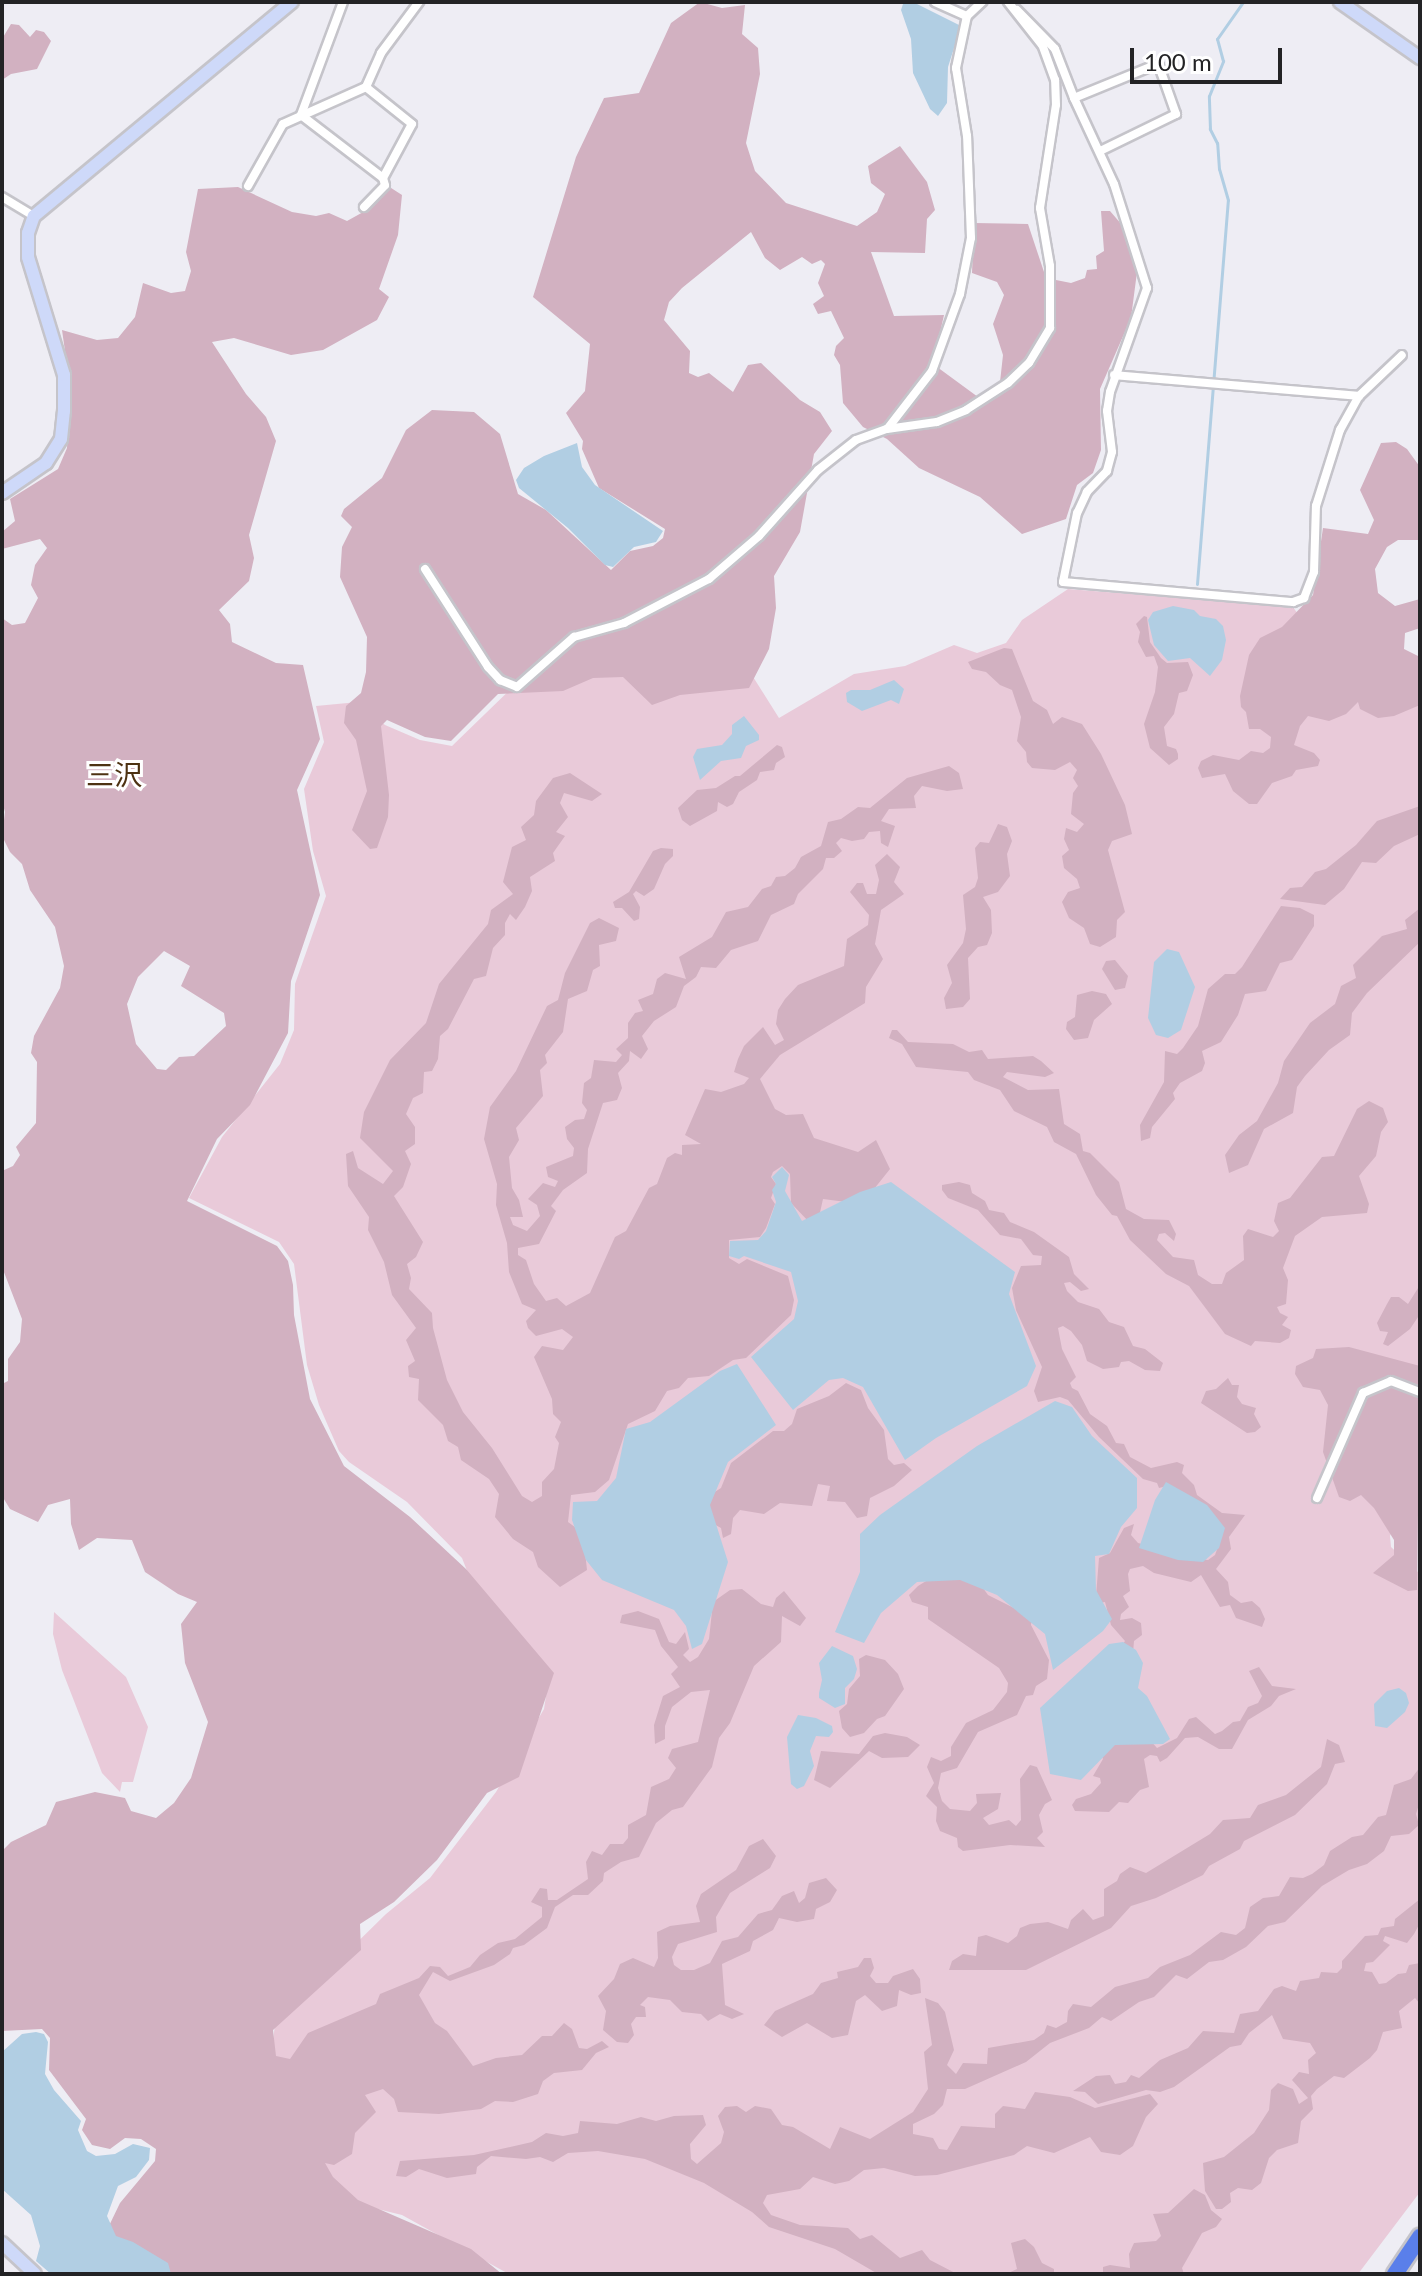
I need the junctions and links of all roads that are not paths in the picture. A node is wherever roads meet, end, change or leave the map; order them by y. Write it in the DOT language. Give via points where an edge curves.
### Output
graph roads {
  1 [pos="292,2"];
  2 [pos="343,2"];
  3 [pos="419,2"];
  4 [pos="935,2"];
  5 [pos="982,2"];
  6 [pos="1340,2"];
  7 [pos="1009,3"];
  8 [pos="967,16"];
  9 [pos="1420,58"];
  10 [pos="366,87"];
  11 [pos="1074,98"];
  12 [pos="301,115"];
  13 [pos="1100,151"];
  14 [pos="383,178"];
  15 [pos="248,186"];
  16 [pos="2,197"];
  17 [pos="364,207"];
  18 [pos="34,216"];
  19 [pos="1402,355"];
  20 [pos="1114,375"];
  21 [pos="1359,396"];
  22 [pos="887,429"];
  23 [pos="2,493"];
  24 [pos="425,569"];
  25 [pos="1420,1392"];
  26 [pos="1317,1498"];
  27 [pos="1420,2237"];
  28 [pos="2,2243"];
  29 [pos="35,2274"];
  30 [pos="1395,2274"];
  1 -- 18 [label="street"];
  2 -- 12 [label="street"];
  3 -- 10 [label="street" via="398,25"];
  4 -- 8 [label="street"];
  5 -- 8 [label="street"];
  6 -- 9 [label="street"];
  7 -- 11 [label="street" via="1055,49"];
  7 -- 22 [label="street" via="1042,45 1055,80 1040,208 1050,266 1050,328 1029,363 966,410 937,422"];
  8 -- 22 [label="street" via="956,68 967,136 971,238 960,294 932,371"];
  10 -- 12 [label="street"];
  10 -- 14 [label="street" via="412,124"];
  11 -- 13 [label="street"];
  11 -- 13 [label="street" via="1159,66 1176,114"];
  12 -- 14 [label="street"];
  12 -- 15 [label="street" via="283,124"];
  13 -- 20 [label="street" via="1127,217 1147,288"];
  14 -- 17 [label="street" via="385,185"];
  16 -- 18 [label="street"];
  18 -- 23 [label="street" via="28,257 64,375 61,439 46,463"];
  19 -- 21 [label="street"];
  20 -- 21 [label="street"];
  20 -- 21 [label="street" via="1107,411 1112,452 1107,471 1087,492 1077,513 1063,582 1293,602 1304,598 1314,572 1316,506 1340,430"];
  22 -- 24 [label="street" via="856,440 818,470 759,536 709,579 624,623 574,637 517,687 488,667"];
  25 -- 26 [label="street" via="1391,1381 1363,1393"];
  27 -- 30 [label="highway"];
  28 -- 29 [label="street"];
}
